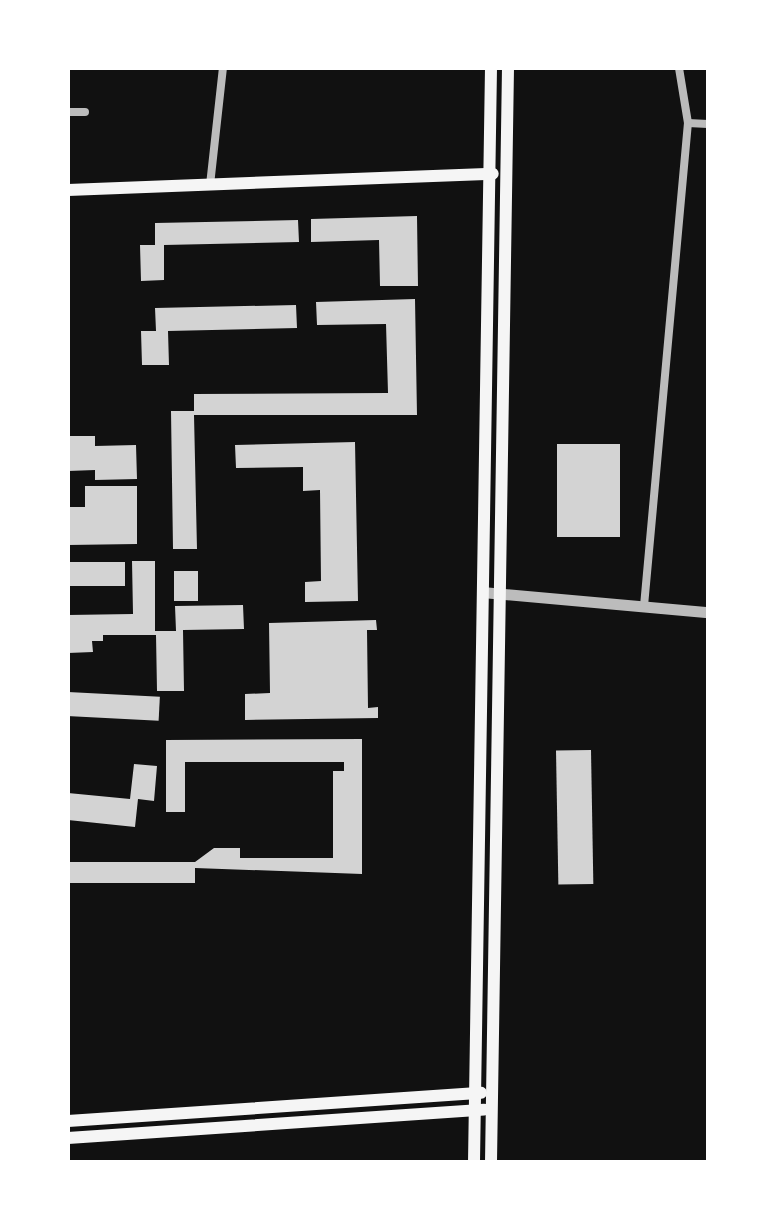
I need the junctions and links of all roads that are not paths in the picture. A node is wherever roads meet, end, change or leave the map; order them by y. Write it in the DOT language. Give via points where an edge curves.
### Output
graph roads {
  1 [pos="223,68"];
  2 [pos="491,68"];
  3 [pos="508,68"];
  4 [pos="679,68"];
  5 [pos="68,112"];
  6 [pos="85,112"];
  7 [pos="688,123"];
  8 [pos="708,124"];
  9 [pos="488,174"];
  10 [pos="504,174"];
  11 [pos="210,185"];
  12 [pos="68,190"];
  13 [pos="482,592"];
  14 [pos="499,593"];
  15 [pos="644,606"];
  16 [pos="708,612"];
  17 [pos="492,1092"];
  18 [pos="476,1093"];
  19 [pos="492,1109"];
  20 [pos="476,1110"];
  21 [pos="68,1121"];
  22 [pos="68,1138"];
  23 [pos="474,1162"];
  24 [pos="491,1162"];
  1 -- 11 [label="street" via="210,146"];
  2 -- 9 [label="main road"];
  3 -- 10 [label="main road"];
  4 -- 7 [label="street"];
  5 -- 6 [label="street"];
  7 -- 8 [label="street"];
  7 -- 15 [label="street"];
  9 -- 10 [label="main road"];
  9 -- 11 [label="main road"];
  9 -- 13 [label="main road"];
  10 -- 14 [label="main road"];
  11 -- 12 [label="main road"];
  13 -- 14 [label="street"];
  13 -- 18 [label="main road"];
  14 -- 15 [label="street"];
  14 -- 17 [label="main road"];
  15 -- 16 [label="street"];
  17 -- 18 [label="main road"];
  17 -- 19 [label="main road"];
  18 -- 20 [label="main road"];
  18 -- 21 [label="main road"];
  19 -- 20 [label="main road"];
  19 -- 24 [label="main road"];
  20 -- 22 [label="main road"];
  20 -- 23 [label="main road"];
}
